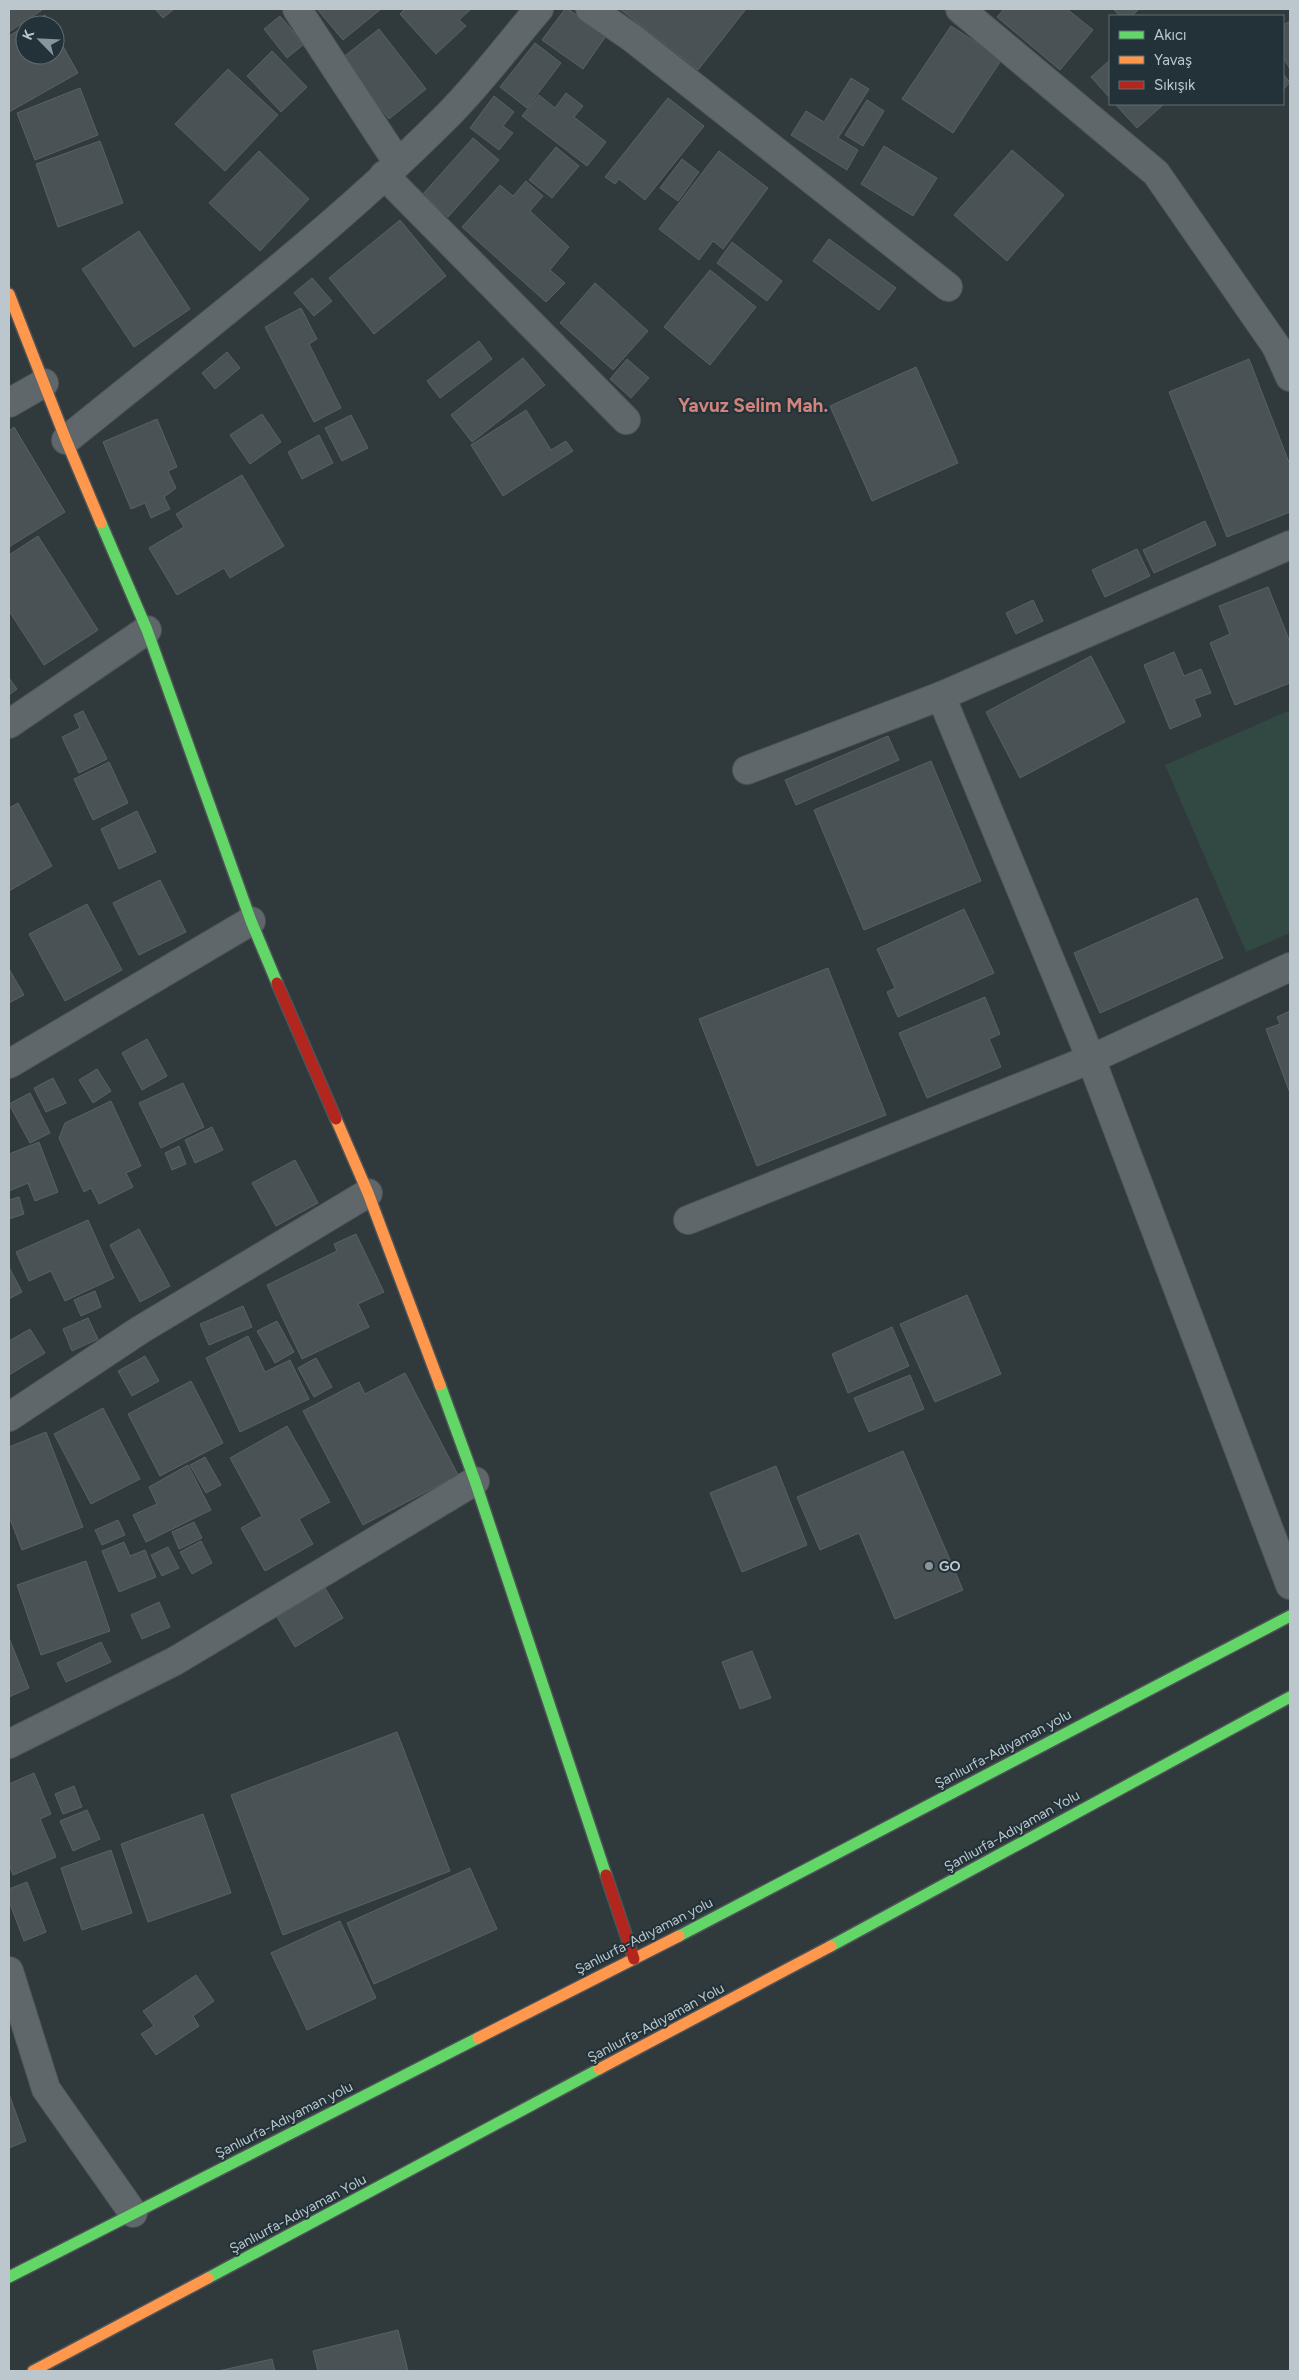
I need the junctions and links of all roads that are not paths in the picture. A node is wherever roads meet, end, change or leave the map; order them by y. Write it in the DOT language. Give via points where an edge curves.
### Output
graph roads {
  1 [pos="296,9"];
  2 [pos="539,9"];
  3 [pos="590,9"];
  4 [pos="960,9"];
  5 [pos="391,169"];
  6 [pos="948,287"];
  7 [pos="9,294"];
  8 [pos="1290,377"];
  9 [pos="44,382"];
  10 [pos="9,403"];
  11 [pos="626,420"];
  12 [pos="66,440"];
  13 [pos="1290,545"];
  14 [pos="147,630"];
  15 [pos="942,696"];
  16 [pos="9,724"];
  17 [pos="747,770"];
  18 [pos="251,922"];
  19 [pos="1290,967"];
  20 [pos="1090,1059"];
  21 [pos="9,1064"];
  22 [pos="368,1193"];
  23 [pos="688,1220"];
  24 [pos="9,1417"];
  25 [pos="475,1481"];
  26 [pos="1290,1585"];
  27 [pos="1290,1616"];
  28 [pos="1290,1698"];
  29 [pos="9,1744"];
  30 [pos="634,1959"];
  31 [pos="9,1971"];
  32 [pos="133,2213"];
  33 [pos="9,2277"];
  34 [pos="33,2371"];
  1 -- 5 [label="street"];
  2 -- 5 [label="street" via="445,119"];
  3 -- 6 [label="street"];
  4 -- 8 [label="street" via="1156,173 1276,346"];
  5 -- 11 [label="street"];
  5 -- 12 [label="street" via="290,259"];
  7 -- 9 [label="main road"];
  9 -- 10 [label="street"];
  9 -- 12 [label="main road"];
  12 -- 14 [label="main road"];
  13 -- 15 [label="street"];
  14 -- 16 [label="street"];
  14 -- 18 [label="main road"];
  15 -- 17 [label="street"];
  15 -- 20 [label="street"];
  18 -- 21 [label="street"];
  18 -- 22 [label="main road"];
  19 -- 20 [label="street"];
  20 -- 23 [label="street"];
  20 -- 26 [label="street"];
  22 -- 24 [label="street" via="140,1330"];
  22 -- 25 [label="main road"];
  25 -- 29 [label="street" via="175,1661"];
  25 -- 30 [label="main road"];
  27 -- 30 [label="main road, Şanlıurfa-Adıyaman yolu"];
  28 -- 34 [label="main road, Şanlıurfa-Adıyaman Yolu"];
  30 -- 32 [label="main road, Şanlıurfa-Adıyaman yolu"];
  31 -- 32 [label="street" via="46,2089"];
  32 -- 33 [label="main road, Şanlıurfa-Adıyaman yolu"];
}
